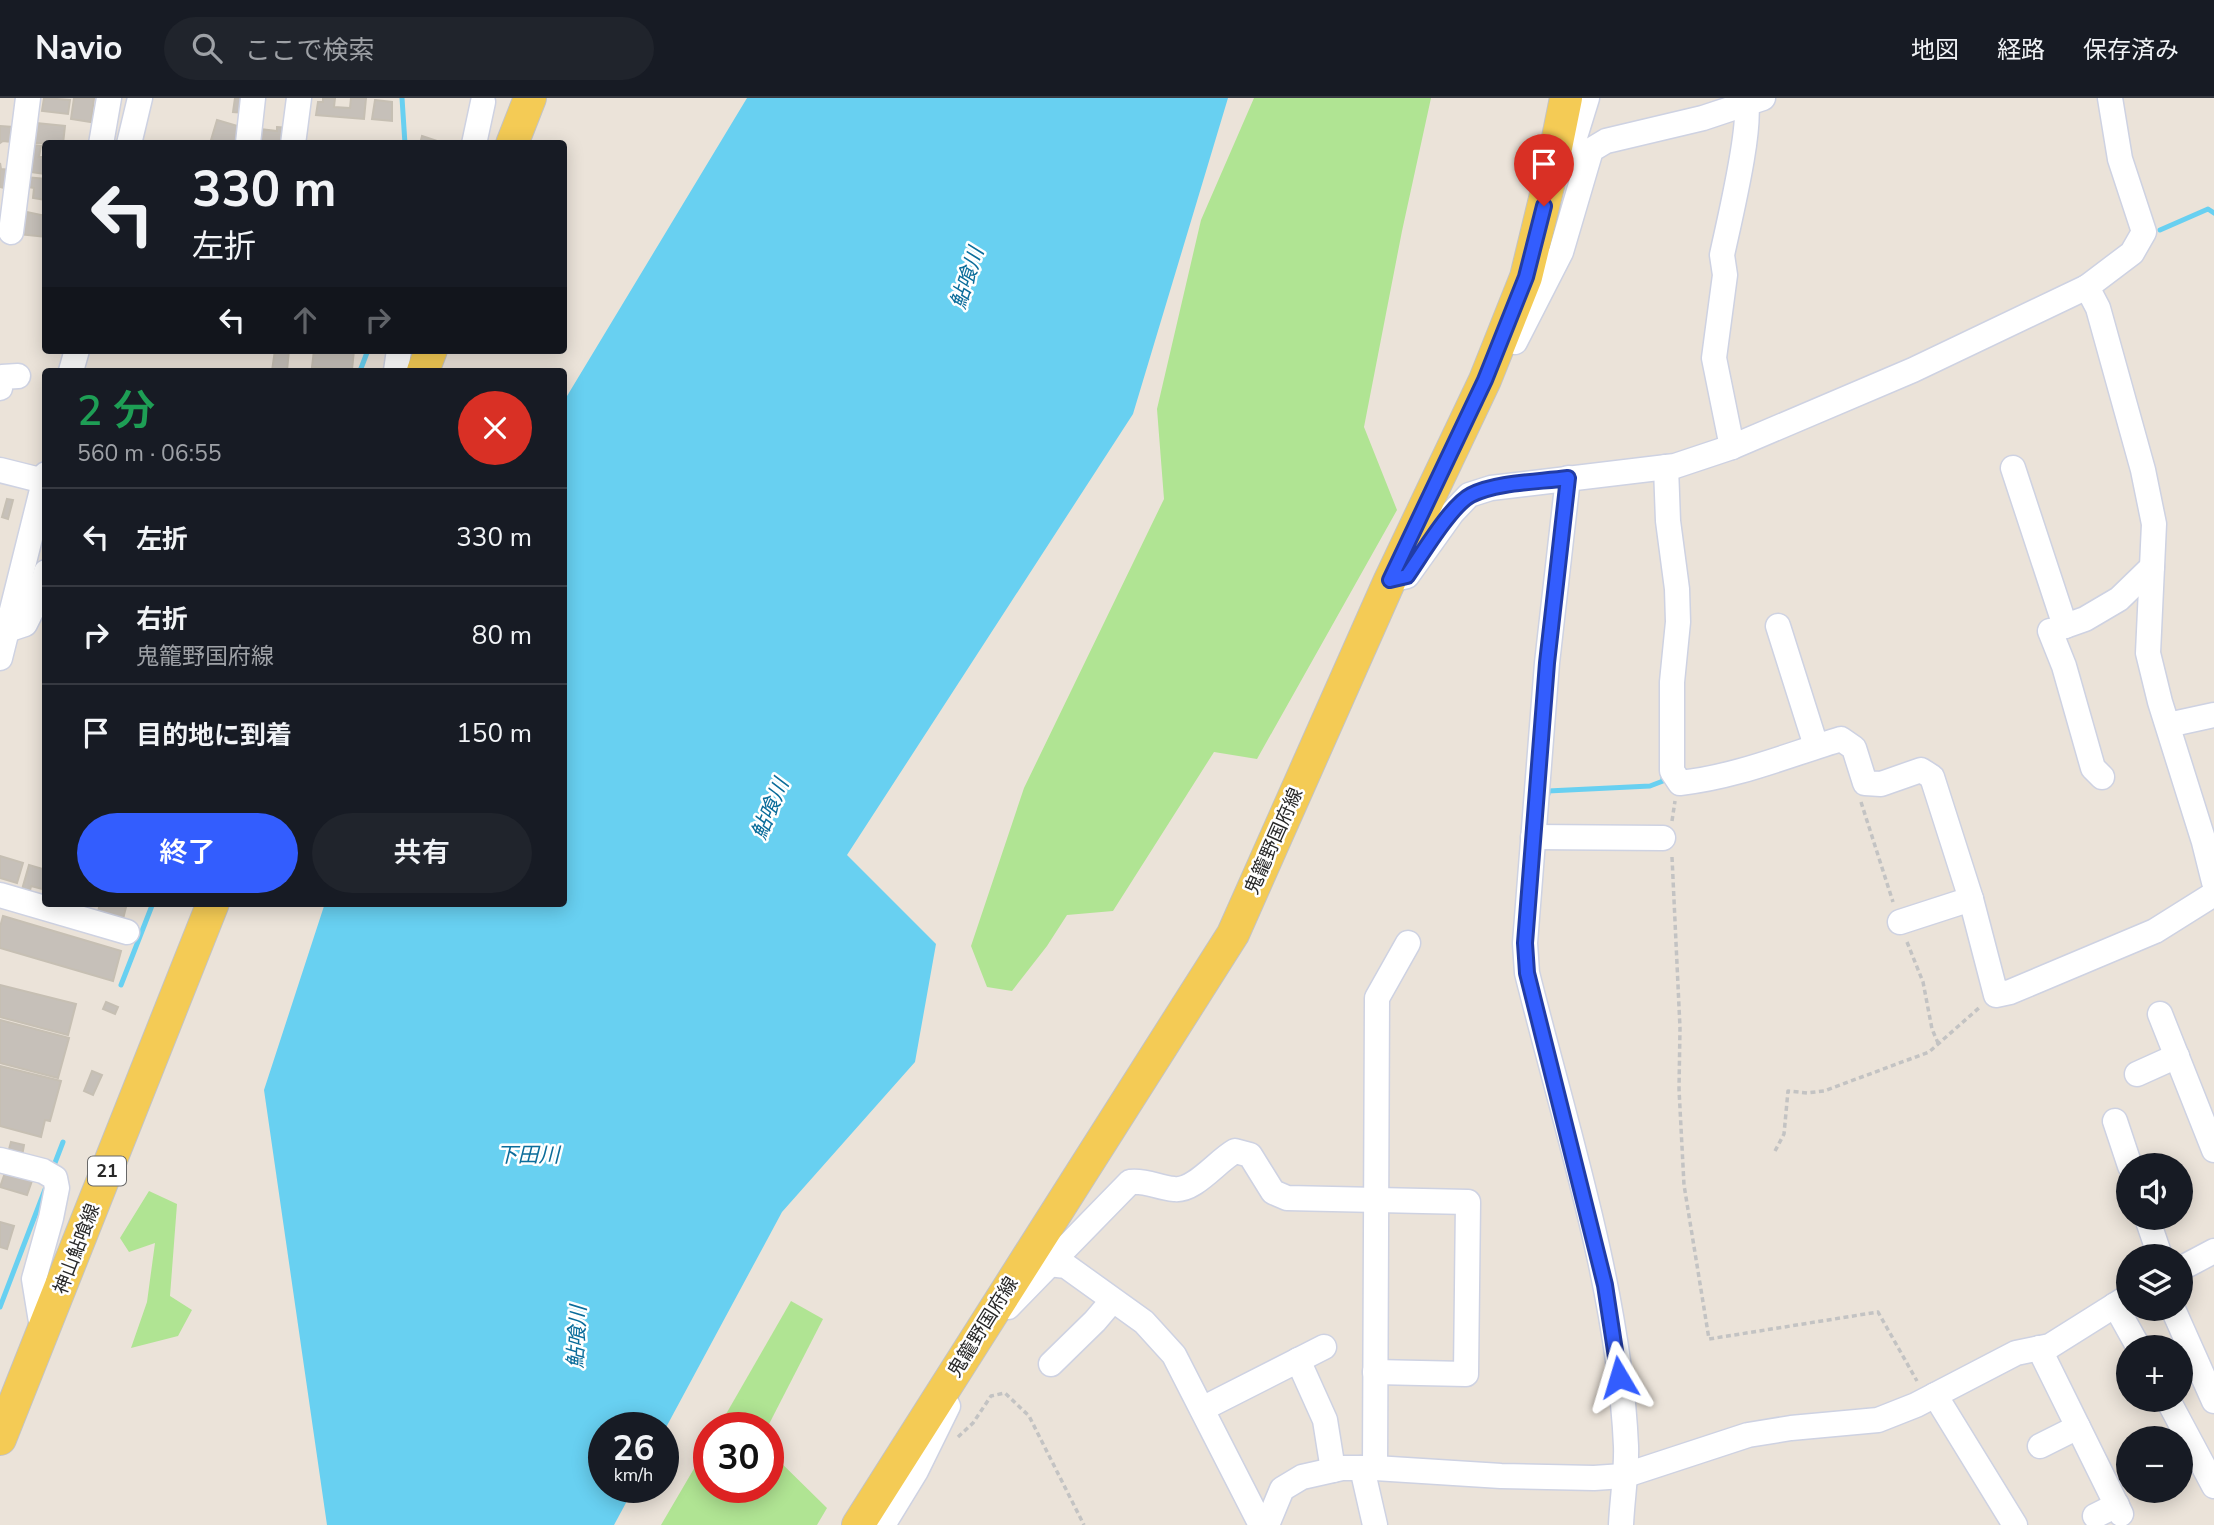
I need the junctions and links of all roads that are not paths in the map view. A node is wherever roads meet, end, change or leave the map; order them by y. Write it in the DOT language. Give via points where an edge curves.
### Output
graph roads {
  1 [pos="28,98"];
  2 [pos="109,98"];
  3 [pos="140,98"];
  4 [pos="253,98"];
  5 [pos="299,98"];
  6 [pos="530,98"];
  7 [pos="1566,98"];
  8 [pos="1587,98"];
  9 [pos="2110,98"];
  10 [pos="1752,100"];
  11 [pos="483,102"];
  12 [pos="103,140"];
  13 [pos="130,140"];
  14 [pos="248,140"];
  15 [pos="294,140"];
  16 [pos="475,140"];
  17 [pos="514,140"];
  18 [pos="1551,171"];
  19 [pos="11,232"];
  20 [pos="2087,287"];
  21 [pos="1482,387"];
  22 [pos="1732,447"];
  23 [pos="1666,467"];
  24 [pos="2013,468"];
  25 [pos="0,470"];
  26 [pos="42,477"];
  27 [pos="1568,478"];
  28 [pos="42,490"];
  29 [pos="2152,567"];
  30 [pos="1390,580"];
  31 [pos="42,586"];
  32 [pos="1779,626"];
  33 [pos="7,630"];
  34 [pos="2050,631"];
  35 [pos="0,658"];
  36 [pos="2214,715"];
  37 [pos="2168,725"];
  38 [pos="1816,746"];
  39 [pos="2102,777"];
  40 [pos="2208,833"];
  41 [pos="1533,837"];
  42 [pos="1668,841"];
  43 [pos="2214,883"];
  44 [pos="2214,894"];
  45 [pos="0,895"];
  46 [pos="1972,899"];
  47 [pos="211,907"];
  48 [pos="1900,922"];
  49 [pos="127,932"];
  50 [pos="1408,943"];
  51 [pos="2160,1014"];
  52 [pos="2177,1056"];
  53 [pos="2137,1074"];
  54 [pos="2115,1121"];
  55 [pos="2214,1150"];
  56 [pos="2126,1153"];
  57 [pos="0,1160"];
  58 [pos="1376,1201"];
  59 [pos="2214,1251"];
  60 [pos="2193,1262"];
  61 [pos="1049,1265"];
  62 [pos="1112,1301"];
  63 [pos="2116,1305"];
  64 [pos="2178,1321"];
  65 [pos="43,1335"];
  66 [pos="976,1339"];
  67 [pos="1324,1347"];
  68 [pos="2039,1348"];
  69 [pos="1298,1360"];
  70 [pos="1051,1364"];
  71 [pos="1376,1372"];
  72 [pos="1931,1397"];
  73 [pos="2214,1401"];
  74 [pos="1202,1409"];
  75 [pos="2174,1412"];
  76 [pos="2078,1427"];
  77 [pos="0,1439"];
  78 [pos="2040,1446"];
  79 [pos="1368,1468"];
  80 [pos="1333,1470"];
  81 [pos="1623,1476"];
  82 [pos="2214,1486"];
  83 [pos="2111,1511"];
  84 [pos="1269,1522"];
  85 [pos="858,1525"];
  86 [pos="883,1525"];
  87 [pos="1375,1525"];
  88 [pos="1621,1525"];
  89 [pos="2015,1525"];
  1 -- 19 [label="street"];
  2 -- 12 [label="street"];
  3 -- 13 [label="street"];
  4 -- 14 [label="street"];
  5 -- 15 [label="street"];
  6 -- 17 [label="main road"];
  7 -- 18 [label="main road, 鬼籠野国府線"];
  8 -- 18 [label="street" via="1566,166"];
  9 -- 20 [label="street" via="2120,159 2144,232 2132,253"];
  10 -- 21 [label="street" via="1703,118 1606,141 1591,150 1561,252 1518,332 1500,379"];
  10 -- 22 [label="street" via="1722,256 1725,275 1714,358"];
  11 -- 16 [label="street"];
  18 -- 21 [label="main road, 鬼籠野国府線" via="1526,277"];
  20 -- 22 [label="street" via="1913,370"];
  20 -- 29 [label="street" via="2098,308 2143,470 2154,524"];
  21 -- 30 [label="main road, 鬼籠野国府線"];
  22 -- 23 [label="street"];
  23 -- 27 [label="street"];
  23 -- 38 [label="street" via="1678,622 1672,682 1672,771 1680,783 1697,781"];
  24 -- 34 [label="street"];
  25 -- 26 [label="street"];
  27 -- 30 [label="street" via="1469,495 1407,576"];
  27 -- 41 [label="street"];
  28 -- 33 [label="street"];
  29 -- 34 [label="street" via="2119,599 2085,619"];
  29 -- 37 [label="street" via="2148,653"];
  30 -- 66 [label="main road, 鬼籠野国府線" via="1233,934"];
  31 -- 33 [label="street" via="25,624"];
  32 -- 38 [label="street"];
  33 -- 35 [label="street"];
  34 -- 39 [label="street" via="2093,768"];
  36 -- 37 [label="street"];
  37 -- 40 [label="street"];
  38 -- 46 [label="street" via="1841,739 1854,748 1865,783 1881,784 1921,771 1932,777"];
  40 -- 43 [label="street"];
  41 -- 42 [label="street"];
  41 -- 81 [label="street" via="1527,973 1605,1285 1626,1448"];
  44 -- 46 [label="street" via="2155,931 1996,995"];
  45 -- 49 [label="street"];
  46 -- 48 [label="street"];
  47 -- 65 [label="main road, 神山鮎喰線 / 21"];
  50 -- 58 [label="street" via="1377,998"];
  51 -- 52 [label="street"];
  52 -- 53 [label="street"];
  52 -- 55 [label="street"];
  54 -- 56 [label="street"];
  57 -- 65 [label="street" via="49,1175 57,1188 34,1279"];
  58 -- 61 [label="street" via="1287,1198 1273,1192 1250,1155 1235,1152 1197,1183 1177,1190 1130,1182"];
  58 -- 71 [label="street"];
  58 -- 71 [label="street" via="1468,1202 1465,1374"];
  59 -- 60 [label="street"];
  61 -- 62 [label="street" via="1066,1266"];
  61 -- 66 [label="street" via="1015,1298 989,1334"];
  62 -- 70 [label="street"];
  62 -- 74 [label="street" via="1144,1322 1174,1355"];
  63 -- 68 [label="street" via="2050,1346"];
  64 -- 73 [label="street"];
  65 -- 77 [label="main road, 神山鮎喰線 / 21"];
  66 -- 85 [label="main road, 鬼籠野国府線"];
  66 -- 86 [label="street" via="970,1362 916,1471"];
  67 -- 69 [label="street"];
  68 -- 72 [label="street" via="2016,1353"];
  68 -- 76 [label="street"];
  69 -- 74 [label="street"];
  69 -- 80 [label="street" via="1325,1420"];
  71 -- 79 [label="street"];
  72 -- 81 [label="street" via="1878,1420 1748,1436"];
  72 -- 89 [label="street"];
  74 -- 84 [label="street"];
  75 -- 82 [label="street"];
  76 -- 78 [label="street"];
  76 -- 83 [label="street"];
  79 -- 80 [label="street"];
  79 -- 81 [label="street" via="1501,1476"];
  79 -- 87 [label="street"];
  80 -- 84 [label="street" via="1302,1477 1282,1489"];
  81 -- 88 [label="street"];
}
